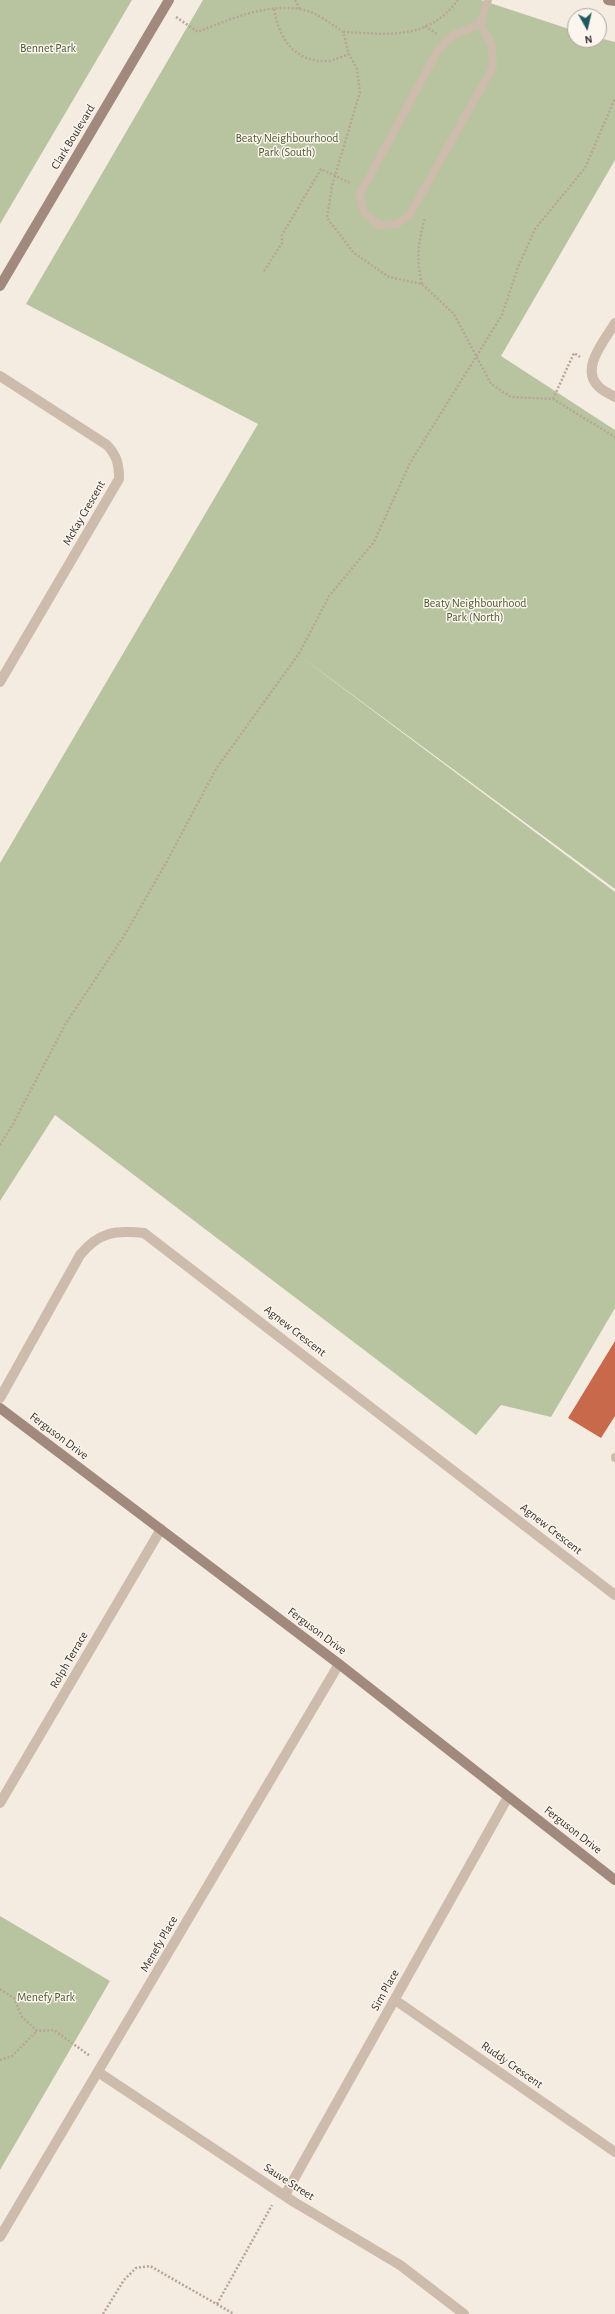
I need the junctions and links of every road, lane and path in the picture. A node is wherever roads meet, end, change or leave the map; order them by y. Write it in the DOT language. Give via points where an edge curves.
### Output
graph roads {
  1 [pos="295,0"];
  2 [pos="458,0"];
  3 [pos="488,0"];
  4 [pos="608,0"];
  5 [pos="615,1"];
  6 [pos="166,4"];
  7 [pos="274,9"];
  8 [pos="300,9"];
  9 [pos="480,24"];
  10 [pos="343,32"];
  11 [pos="349,54"];
  12 [pos="615,98"];
  13 [pos="336,175"];
  14 [pos="363,190"];
  15 [pos="425,218"];
  16 [pos="264,270"];
  17 [pos="422,284"];
  18 [pos="0,286"];
  19 [pos="615,323"];
  20 [pos="477,357"];
  21 [pos="591,363"];
  22 [pos="0,376"];
  23 [pos="615,397"];
  24 [pos="553,399"];
  25 [pos="615,437"];
  26 [pos="0,682"];
  27 [pos="0,1145"];
  28 [pos="0,1398"];
  29 [pos="0,1408"];
  30 [pos="161,1529"];
  31 [pos="615,1595"];
  32 [pos="339,1664"];
  33 [pos="508,1797"];
  34 [pos="0,1804"];
  35 [pos="615,1880"];
  36 [pos="0,1989"];
  37 [pos="395,2000"];
  38 [pos="37,2031"];
  39 [pos="0,2060"];
  40 [pos="100,2068"];
  41 [pos="615,2152"];
  42 [pos="282,2193"];
  43 [pos="0,2237"];
  44 [pos="217,2304"];
  45 [pos="103,2314"];
  46 [pos="234,2314"];
  47 [pos="464,2314"];
  1 -- 8 [label="path"];
  2 -- 10 [label="path" via="437,22 400,35"];
  3 -- 9 [label="lane"];
  4 -- 5 [label="street"];
  6 -- 7 [label="path" via="198,32 245,13"];
  6 -- 18 [label="street, Clark Boulevard"];
  7 -- 8 [label="path"];
  7 -- 11 [label="path" via="277,27 287,44 306,58 329,61"];
  8 -- 10 [label="path" via="322,17"];
  9 -- 14 [label="lane" via="454,35 438,50"];
  9 -- 14 [label="lane" via="492,45 493,67 410,214 397,224 378,225 364,212 359,196"];
  10 -- 11 [label="path"];
  11 -- 13 [label="path" via="358,69 360,92"];
  12 -- 20 [label="path" via="585,168 535,229 502,315"];
  13 -- 14 [label="path"];
  13 -- 16 [label="path" via="321,169 282,235 282,243"];
  13 -- 17 [label="path" via="327,218 354,253 389,277"];
  15 -- 17 [label="path" via="418,244 417,264"];
  17 -- 20 [label="path" via="454,314"];
  19 -- 21 [label="street"];
  20 -- 24 [label="path" via="492,384 511,397"];
  20 -- 27 [label="path" via="410,462 374,542 329,596 300,652 216,769 128,930 66,1023"];
  21 -- 23 [label="street" via="592,377 598,387"];
  21 -- 24 [label="path" via="574,353"];
  22 -- 26 [label="street, McKay Crescent" via="107,445 119,465 119,479"];
  24 -- 25 [label="path"];
  28 -- 31 [label="street, Agnew Crescent" via="80,1255 90,1242 107,1234 126,1231 144,1233"];
  29 -- 30 [label="street, Ferguson Drive"];
  30 -- 32 [label="street, Ferguson Drive"];
  30 -- 34 [label="street, Rolph Terrace"];
  32 -- 33 [label="street, Ferguson Drive"];
  32 -- 40 [label="street, Menefy Place"];
  33 -- 35 [label="street, Ferguson Drive"];
  33 -- 37 [label="street, Sim Place"];
  36 -- 38 [label="path" via="14,1998 22,2017"];
  37 -- 41 [label="street, Ruddy Crescent"];
  37 -- 42 [label="street, Sim Place"];
  38 -- 39 [label="path" via="12,2056"];
  38 -- 40 [label="path" via="54,2030"];
  40 -- 42 [label="street, Sauve Street"];
  40 -- 43 [label="street, Menefy Place"];
  42 -- 44 [label="path"];
  42 -- 47 [label="street, Sauve Street" via="400,2265"];
  44 -- 45 [label="path" via="150,2266 136,2268 124,2280"];
  44 -- 46 [label="path"];
}
